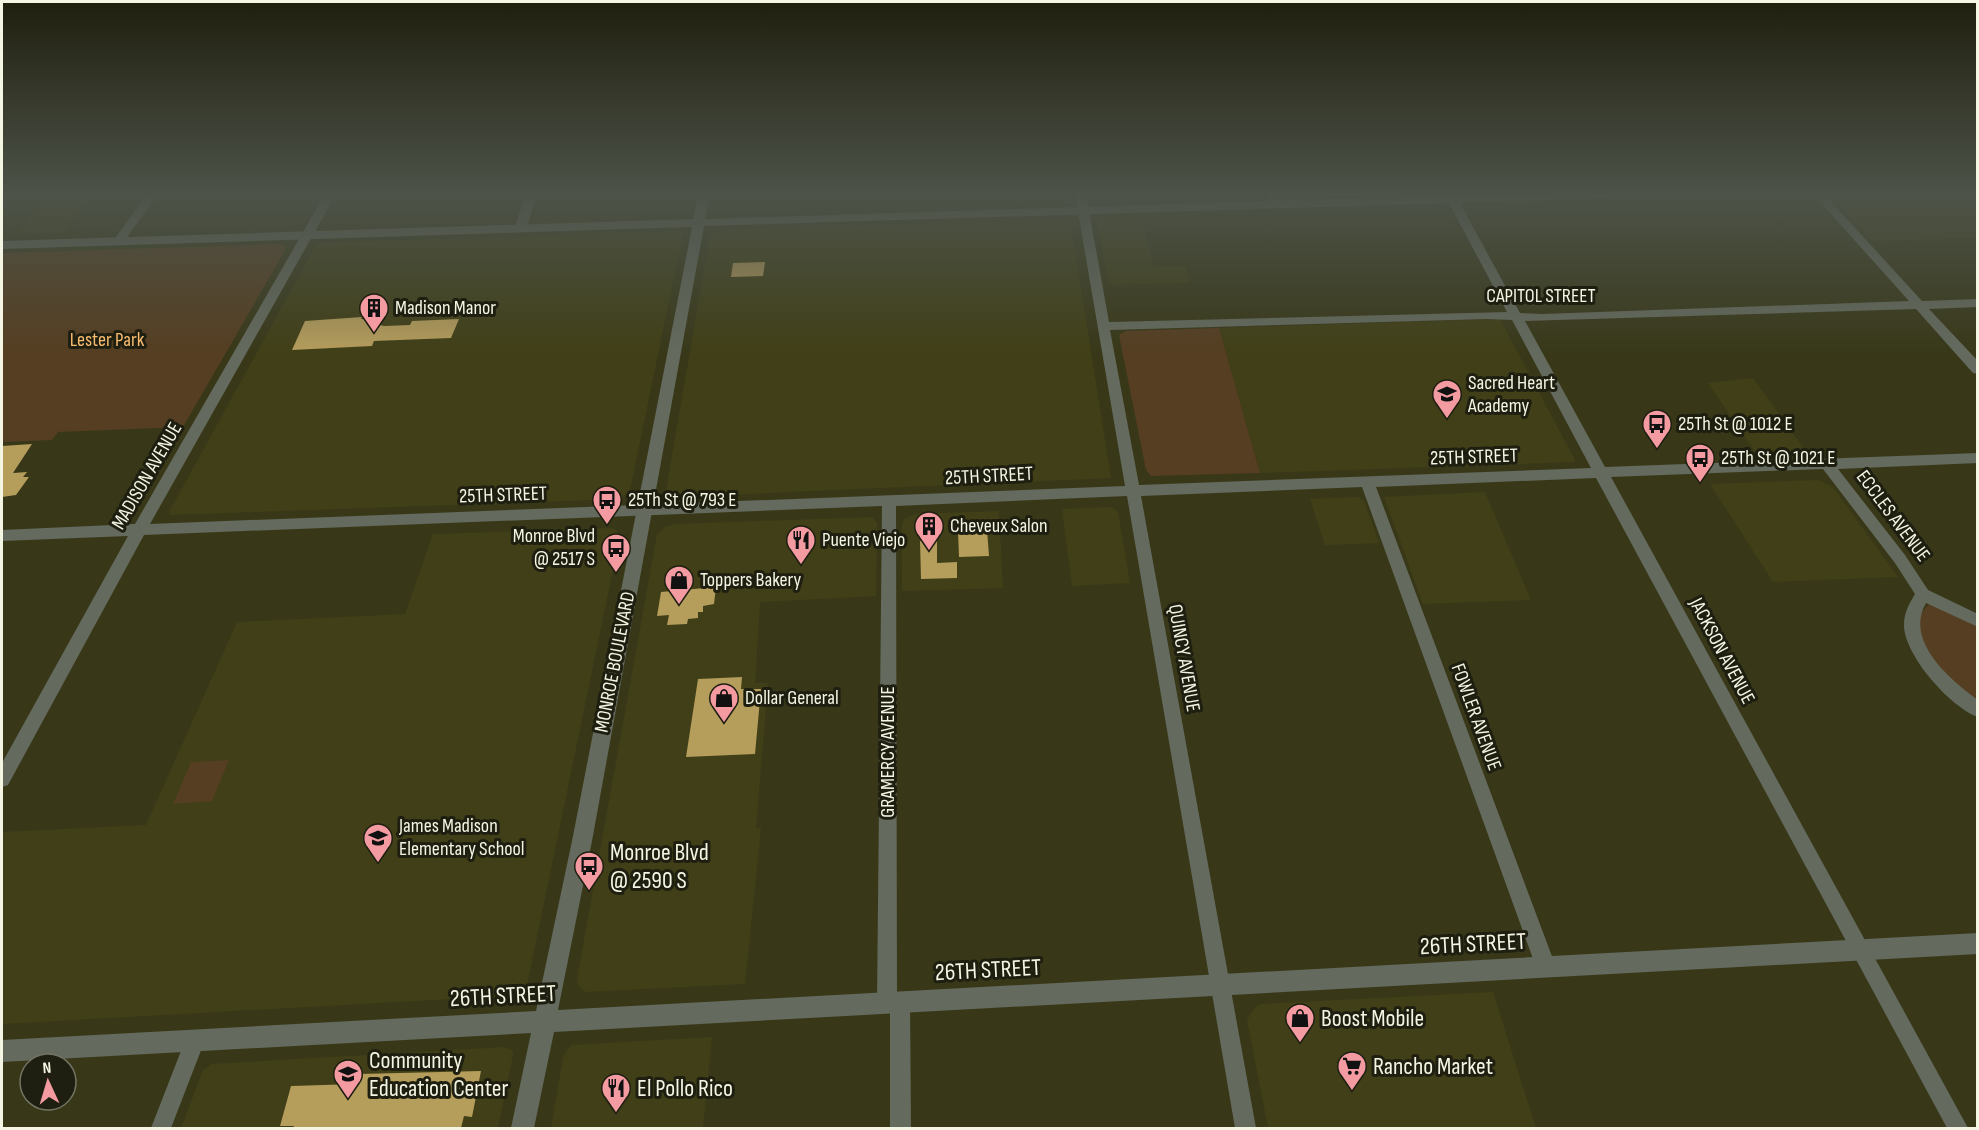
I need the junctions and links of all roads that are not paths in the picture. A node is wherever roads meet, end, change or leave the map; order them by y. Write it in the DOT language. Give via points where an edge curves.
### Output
graph roads {
  1 [pos="300,247"];
  2 [pos="694,247"];
  3 [pos="1089,247"];
  4 [pos="1478,247"];
  5 [pos="1865,247"];
  6 [pos="1977,303"];
  7 [pos="1917,306"];
  8 [pos="1516,316"];
  9 [pos="1103,326"];
  10 [pos="1977,370"];
  11 [pos="1977,458"];
  12 [pos="1827,464"];
  13 [pos="1602,473"];
  14 [pos="1367,482"];
  15 [pos="1133,491"];
  16 [pos="889,501"];
  17 [pos="644,511"];
  18 [pos="139,530"];
  19 [pos="2,535"];
  20 [pos="1923,594"];
  21 [pos="1977,621"];
  22 [pos="1977,710"];
  23 [pos="2,778"];
  24 [pos="1977,943"];
  25 [pos="1860,950"];
  26 [pos="1546,967"];
  27 [pos="1219,984"];
  28 [pos="894,1002"];
  29 [pos="544,1021"];
  30 [pos="195,1040"];
  31 [pos="2,1051"];
  32 [pos="161,1128"];
  33 [pos="523,1128"];
  34 [pos="901,1128"];
  35 [pos="1246,1128"];
  36 [pos="1958,1128"];
  1 -- 18 [label="street, MADISON AVENUE"];
  2 -- 17 [label="street, MONROE BOULEVARD"];
  3 -- 9 [label="street, QUINCY AVENUE"];
  4 -- 8 [label="street, JACKSON AVENUE"];
  5 -- 7 [label="street"];
  6 -- 7 [label="street, CAPITOL STREET"];
  7 -- 8 [label="street, CAPITOL STREET"];
  7 -- 10 [label="street"];
  8 -- 9 [label="street, CAPITOL STREET"];
  8 -- 13 [label="street, JACKSON AVENUE"];
  9 -- 15 [label="street, QUINCY AVENUE"];
  11 -- 12 [label="street, 25TH STREET"];
  12 -- 13 [label="street, 25TH STREET"];
  12 -- 20 [label="street, ECCLES AVENUE"];
  13 -- 14 [label="street, 25TH STREET"];
  13 -- 25 [label="street, JACKSON AVENUE"];
  14 -- 15 [label="street, 25TH STREET"];
  14 -- 26 [label="street, FOWLER AVENUE"];
  15 -- 16 [label="street, 25TH STREET"];
  15 -- 27 [label="street, QUINCY AVENUE"];
  16 -- 17 [label="street, 25TH STREET"];
  16 -- 28 [label="street, GRAMERCY AVENUE"];
  17 -- 18 [label="street, 25TH STREET"];
  17 -- 29 [label="street, MONROE BOULEVARD"];
  18 -- 19 [label="street, 25TH STREET"];
  18 -- 23 [label="street, MADISON AVENUE"];
  20 -- 21 [label="street, ECCLES AVENUE"];
  20 -- 22 [label="street, ECCLES AVENUE" via="1911,614 1921,654 1947,686"];
  24 -- 25 [label="street, 26TH STREET"];
  25 -- 26 [label="street, 26TH STREET"];
  25 -- 36 [label="street, JACKSON AVENUE"];
  26 -- 27 [label="street, 26TH STREET"];
  27 -- 28 [label="street, 26TH STREET"];
  27 -- 35 [label="street, QUINCY AVENUE"];
  28 -- 29 [label="street, 26TH STREET"];
  28 -- 34 [label="street, GRAMERCY AVENUE"];
  29 -- 30 [label="street, 26TH STREET"];
  29 -- 33 [label="street, MONROE BOULEVARD"];
  30 -- 31 [label="street, 26TH STREET"];
  30 -- 32 [label="street"];
}
